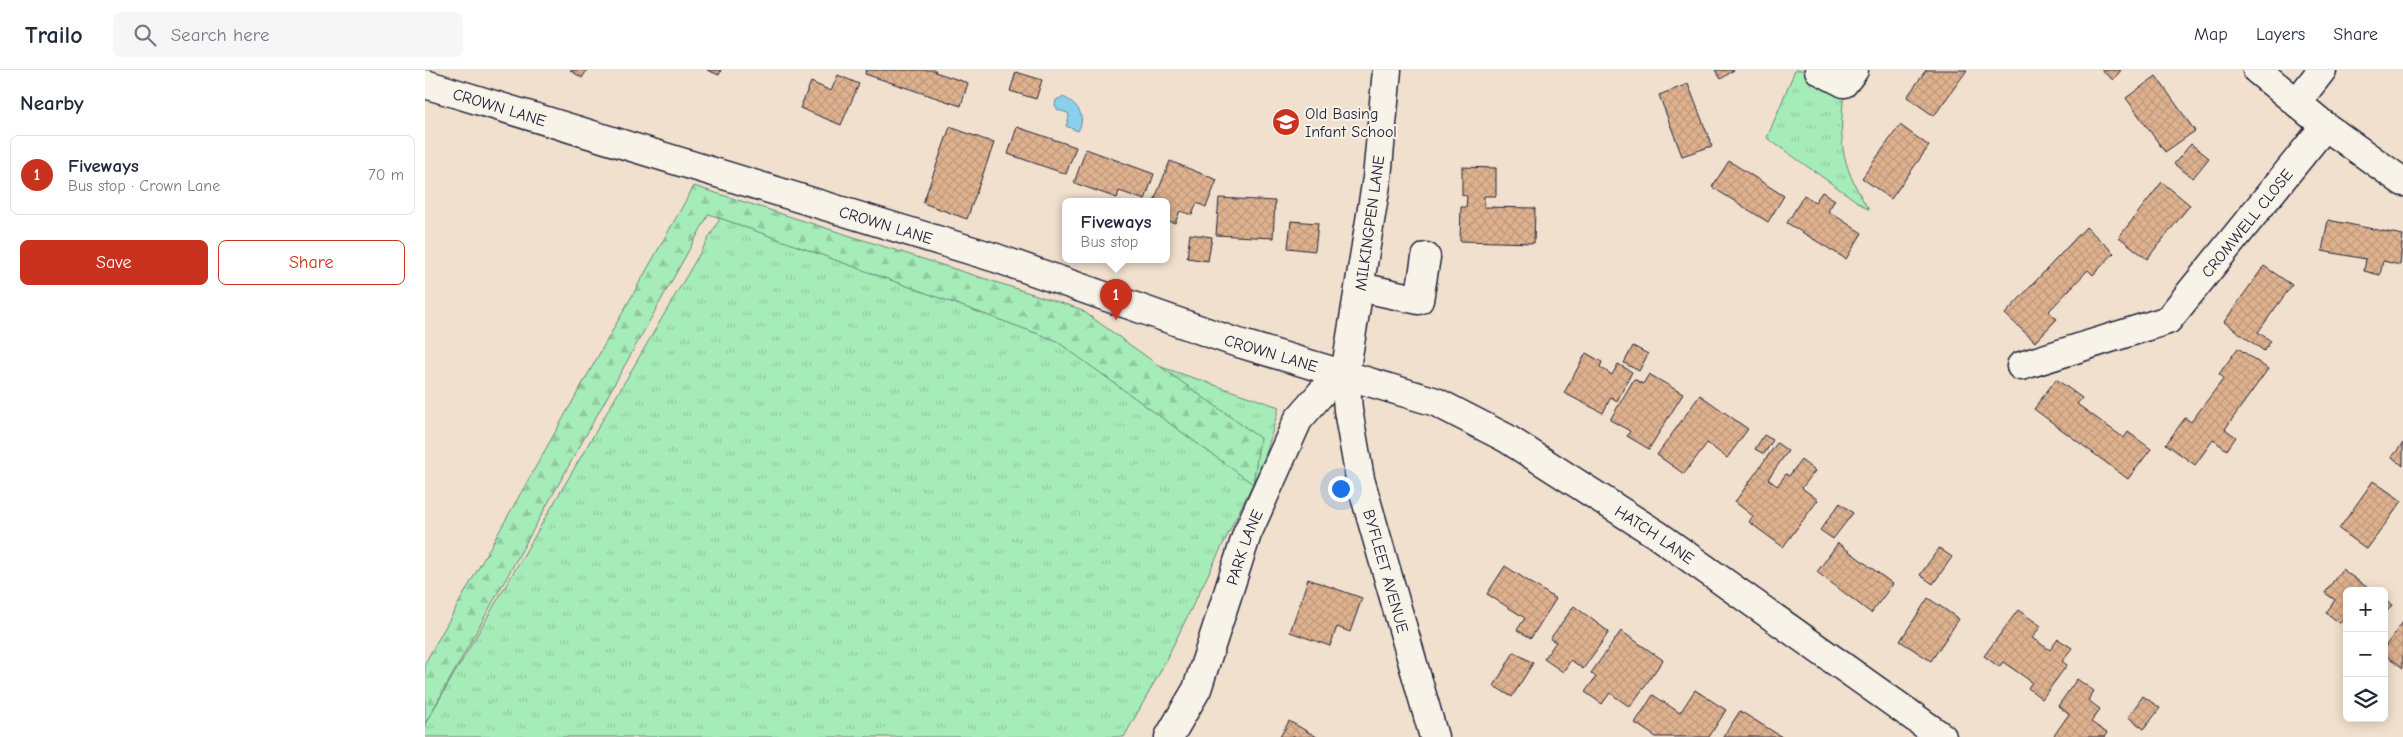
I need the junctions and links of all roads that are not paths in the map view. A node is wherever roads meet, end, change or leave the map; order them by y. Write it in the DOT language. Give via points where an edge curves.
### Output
graph roads {
  1 [pos="1387,70"];
  2 [pos="1819,70"];
  3 [pos="1854,70"];
  4 [pos="2257,70"];
  5 [pos="2322,70"];
  6 [pos="425,84"];
  7 [pos="2297,102"];
  8 [pos="2325,126"];
  9 [pos="2403,182"];
  10 [pos="1426,258"];
  11 [pos="1360,287"];
  12 [pos="2021,366"];
  13 [pos="1345,374"];
  14 [pos="1169,737"];
  15 [pos="1434,737"];
  16 [pos="1942,737"];
  1 -- 11 [label="street, MILKINGPEN LANE" via="1377,178"];
  2 -- 3 [label="street" via="1844,83"];
  4 -- 7 [label="street"];
  5 -- 7 [label="street"];
  6 -- 13 [label="street, CROWN LANE" via="996,258 1232,341"];
  7 -- 8 [label="street"];
  8 -- 9 [label="street"];
  8 -- 12 [label="street, CROMWELL CLOSE" via="2168,320"];
  10 -- 11 [label="street" via="1419,300"];
  11 -- 13 [label="street, MILKINGPEN LANE"];
  13 -- 14 [label="street, PARK LANE" via="1323,390 1298,420 1247,534 1197,689"];
  13 -- 15 [label="street, BYFLEET AVENUE" via="1360,479"];
  13 -- 16 [label="street, HATCH LANE" via="1436,402 1506,438 1656,534"];
}
